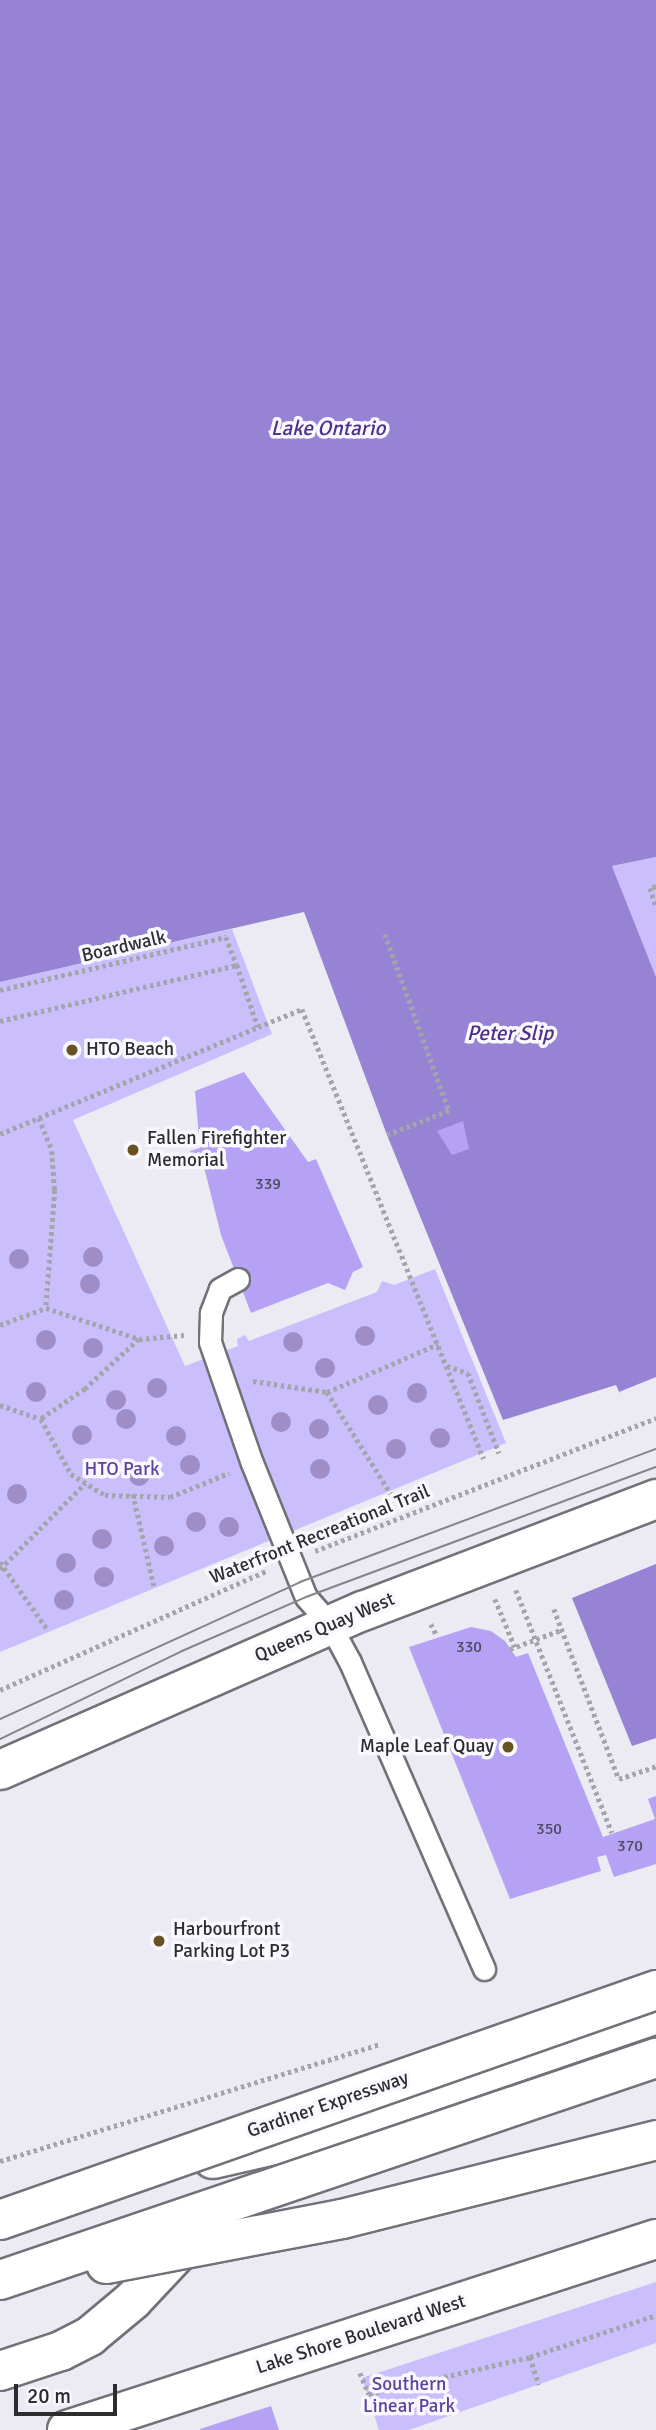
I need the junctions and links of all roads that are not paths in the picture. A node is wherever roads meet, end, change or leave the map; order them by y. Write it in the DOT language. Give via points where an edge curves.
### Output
graph roads {
  1 [pos="238,1279"];
  2 [pos="653,1500"];
  3 [pos="330,1625"];
  4 [pos="0,1770"];
  5 [pos="484,1969"];
  6 [pos="656,1990"];
  7 [pos="656,2014"];
  8 [pos="656,2058"];
  9 [pos="656,2140"];
  10 [pos="274,2146"];
  11 [pos="0,2208"];
  12 [pos="0,2220"];
  13 [pos="656,2239"];
  14 [pos="0,2280"];
  15 [pos="0,2371"];
  16 [pos="67,2430"];
  1 -- 3 [label="lane" via="220,1289 210,1332 252,1463 290,1560 306,1597"];
  2 -- 3 [label="main road, Queens Quay West"];
  3 -- 4 [label="main road, Queens Quay West"];
  3 -- 5 [label="lane" via="413,1800"];
  6 -- 12 [label="main road, Gardiner Expressway, bridge"];
  7 -- 10 [label="main road"];
  8 -- 14 [label="main road, bridge"];
  9 -- 14 [label="main road, bridge" via="342,2219 209,2247"];
  10 -- 11 [label="main road"];
  10 -- 15 [label="main road" via="133,2301 90,2336"];
  13 -- 16 [label="main road, Lake Shore Boulevard West"];
}
